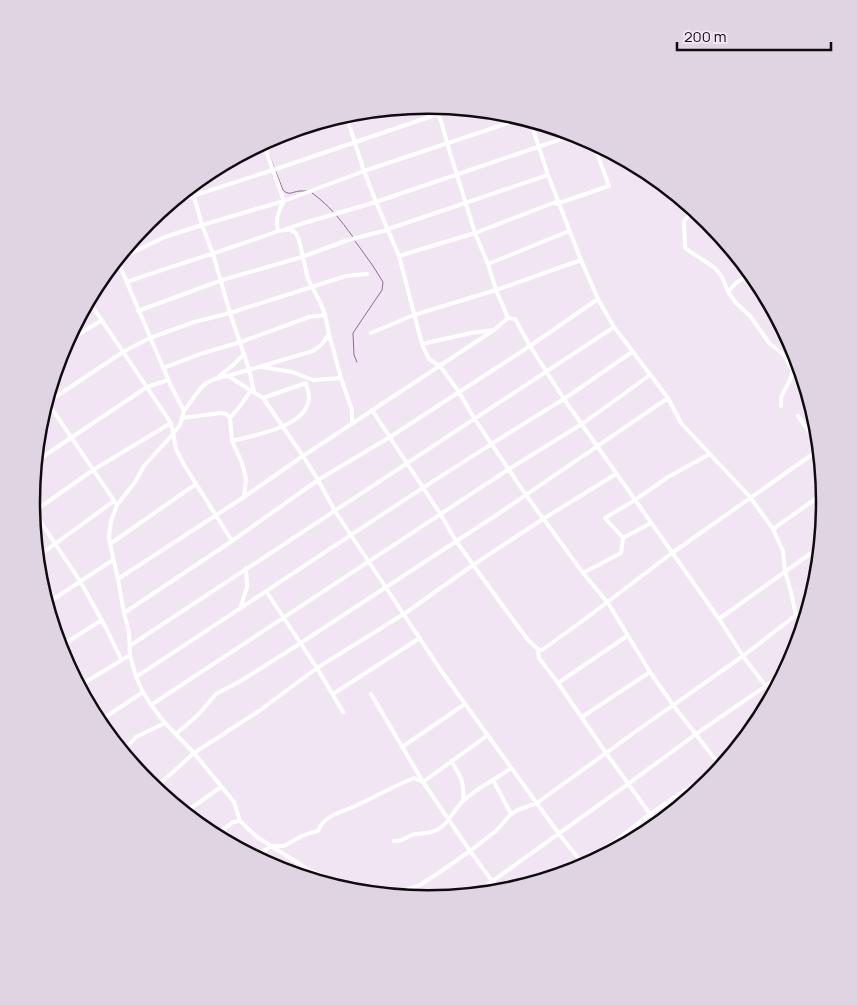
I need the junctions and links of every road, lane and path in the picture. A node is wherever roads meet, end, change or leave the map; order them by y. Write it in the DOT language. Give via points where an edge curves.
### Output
graph roads {
  1 [pos="437,114"];
  2 [pos="438,114"];
  3 [pos="349,122"];
  4 [pos="510,122"];
  5 [pos="533,128"];
  6 [pos="563,139"];
  7 [pos="355,142"];
  8 [pos="447,143"];
  9 [pos="539,147"];
  10 [pos="266,150"];
  11 [pos="597,153"];
  12 [pos="273,170"];
  13 [pos="364,171"];
  14 [pos="457,174"];
  15 [pos="548,175"];
  16 [pos="194,195"];
  17 [pos="189,197"];
  18 [pos="284,201"];
  19 [pos="558,201"];
  20 [pos="376,202"];
  21 [pos="466,203"];
  22 [pos="554,205"];
  23 [pos="690,215"];
  24 [pos="202,224"];
  25 [pos="388,229"];
  26 [pos="285,230"];
  27 [pos="278,231"];
  28 [pos="569,231"];
  29 [pos="475,233"];
  30 [pos="130,254"];
  31 [pos="213,254"];
  32 [pos="399,256"];
  33 [pos="302,257"];
  34 [pos="581,260"];
  35 [pos="488,264"];
  36 [pos="120,266"];
  37 [pos="367,274"];
  38 [pos="745,277"];
  39 [pos="222,280"];
  40 [pos="127,282"];
  41 [pos="311,287"];
  42 [pos="496,290"];
  43 [pos="728,292"];
  44 [pos="598,299"];
  45 [pos="93,307"];
  46 [pos="138,311"];
  47 [pos="230,313"];
  48 [pos="325,315"];
  49 [pos="414,315"];
  50 [pos="508,318"];
  51 [pos="102,320"];
  52 [pos="614,327"];
  53 [pos="494,330"];
  54 [pos="371,333"];
  55 [pos="329,334"];
  56 [pos="78,335"];
  57 [pos="150,338"];
  58 [pos="241,342"];
  59 [pos="422,344"];
  60 [pos="530,346"];
  61 [pos="123,352"];
  62 [pos="632,352"];
  63 [pos="244,354"];
  64 [pos="261,366"];
  65 [pos="440,366"];
  66 [pos="163,368"];
  67 [pos="249,369"];
  68 [pos="546,370"];
  69 [pos="650,375"];
  70 [pos="228,376"];
  71 [pos="341,378"];
  72 [pos="215,379"];
  73 [pos="168,380"];
  74 [pos="313,380"];
  75 [pos="306,383"];
  76 [pos="147,387"];
  77 [pos="252,391"];
  78 [pos="459,392"];
  79 [pos="55,397"];
  80 [pos="263,398"];
  81 [pos="668,398"];
  82 [pos="564,399"];
  83 [pos="781,406"];
  84 [pos="51,409"];
  85 [pos="372,410"];
  86 [pos="184,411"];
  87 [pos="798,416"];
  88 [pos="182,418"];
  89 [pos="230,418"];
  90 [pos="474,418"];
  91 [pos="171,424"];
  92 [pos="352,424"];
  93 [pos="582,424"];
  94 [pos="282,427"];
  95 [pos="172,435"];
  96 [pos="811,435"];
  97 [pos="390,436"];
  98 [pos="232,441"];
  99 [pos="492,443"];
  100 [pos="598,445"];
  101 [pos="814,452"];
  102 [pos="710,454"];
  103 [pos="303,456"];
  104 [pos="43,457"];
  105 [pos="406,463"];
  106 [pos="509,469"];
  107 [pos="93,470"];
  108 [pos="616,474"];
  109 [pos="318,480"];
  110 [pos="196,484"];
  111 [pos="423,488"];
  112 [pos="526,495"];
  113 [pos="244,497"];
  114 [pos="750,497"];
  115 [pos="817,498"];
  116 [pos="635,500"];
  117 [pos="115,503"];
  118 [pos="40,506"];
  119 [pos="336,510"];
  120 [pos="216,515"];
  121 [pos="440,515"];
  122 [pos="543,519"];
  123 [pos="41,522"];
  124 [pos="651,523"];
  125 [pos="773,529"];
  126 [pos="352,534"];
  127 [pos="623,538"];
  128 [pos="232,541"];
  129 [pos="456,541"];
  130 [pos="55,543"];
  131 [pos="110,544"];
  132 [pos="814,551"];
  133 [pos="43,552"];
  134 [pos="672,553"];
  135 [pos="113,560"];
  136 [pos="370,562"];
  137 [pos="473,565"];
  138 [pos="246,568"];
  139 [pos="785,571"];
  140 [pos="583,573"];
  141 [pos="118,579"];
  142 [pos="80,581"];
  143 [pos="385,587"];
  144 [pos="266,591"];
  145 [pos="52,600"];
  146 [pos="608,603"];
  147 [pos="240,609"];
  148 [pos="124,613"];
  149 [pos="404,614"];
  150 [pos="796,615"];
  151 [pos="284,617"];
  152 [pos="799,617"];
  153 [pos="720,619"];
  154 [pos="799,619"];
  155 [pos="102,620"];
  156 [pos="628,636"];
  157 [pos="420,638"];
  158 [pos="67,642"];
  159 [pos="130,645"];
  160 [pos="538,649"];
  161 [pos="130,655"];
  162 [pos="743,656"];
  163 [pos="121,660"];
  164 [pos="317,668"];
  165 [pos="650,672"];
  166 [pos="136,677"];
  167 [pos="773,681"];
  168 [pos="84,682"];
  169 [pos="558,683"];
  170 [pos="766,686"];
  171 [pos="769,690"];
  172 [pos="143,692"];
  173 [pos="333,694"];
  174 [pos="371,694"];
  175 [pos="465,704"];
  176 [pos="152,705"];
  177 [pos="673,705"];
  178 [pos="343,712"];
  179 [pos="582,717"];
  180 [pos="105,718"];
  181 [pos="165,723"];
  182 [pos="176,734"];
  183 [pos="488,734"];
  184 [pos="696,734"];
  185 [pos="126,747"];
  186 [pos="402,747"];
  187 [pos="194,753"];
  188 [pos="606,753"];
  189 [pos="451,761"];
  190 [pos="718,762"];
  191 [pos="512,768"];
  192 [pos="493,780"];
  193 [pos="422,782"];
  194 [pos="160,783"];
  195 [pos="628,784"];
  196 [pos="696,784"];
  197 [pos="221,787"];
  198 [pos="463,801"];
  199 [pos="537,803"];
  200 [pos="190,809"];
  201 [pos="511,814"];
  202 [pos="650,814"];
  203 [pos="654,819"];
  204 [pos="240,821"];
  205 [pos="449,821"];
  206 [pos="221,831"];
  207 [pos="559,834"];
  208 [pos="394,841"];
  209 [pos="271,846"];
  210 [pos="609,846"];
  211 [pos="470,851"];
  212 [pos="261,853"];
  213 [pos="580,860"];
  214 [pos="299,864"];
  215 [pos="296,867"];
  216 [pos="322,876"];
  217 [pos="492,881"];
  218 [pos="495,885"];
  219 [pos="483,887"];
  220 [pos="406,890"];
  1 -- 7 [label="street"];
  2 -- 8 [label="street"];
  3 -- 7 [label="street"];
  4 -- 8 [label="street"];
  5 -- 9 [label="street"];
  6 -- 9 [label="street"];
  7 -- 12 [label="street"];
  7 -- 13 [label="street"];
  8 -- 13 [label="street"];
  8 -- 14 [label="street"];
  9 -- 14 [label="street"];
  9 -- 15 [label="street"];
  10 -- 12 [label="street"];
  11 -- 22 [label="street" via="608,188"];
  12 -- 16 [label="street"];
  12 -- 18 [label="street"];
  13 -- 18 [label="street"];
  13 -- 20 [label="street"];
  14 -- 20 [label="street"];
  14 -- 21 [label="street"];
  15 -- 19 [label="street"];
  15 -- 21 [label="street"];
  16 -- 17 [label="street"];
  16 -- 24 [label="street"];
  18 -- 24 [label="street"];
  18 -- 27 [label="street" via="277,217"];
  19 -- 28 [label="street"];
  19 -- 29 [label="street"];
  20 -- 25 [label="street"];
  20 -- 26 [label="street"];
  21 -- 25 [label="street"];
  21 -- 29 [label="street"];
  23 -- 43 [label="street" via="684,220 685,248 715,268"];
  24 -- 30 [label="street"];
  24 -- 31 [label="street"];
  25 -- 32 [label="street"];
  25 -- 33 [label="street"];
  26 -- 27 [label="street"];
  26 -- 33 [label="street" via="296,233"];
  27 -- 31 [label="street"];
  28 -- 34 [label="street"];
  28 -- 35 [label="street"];
  29 -- 32 [label="street"];
  29 -- 35 [label="street"];
  31 -- 39 [label="street"];
  31 -- 40 [label="street"];
  32 -- 49 [label="street"];
  33 -- 39 [label="street"];
  33 -- 41 [label="street"];
  34 -- 42 [label="street"];
  34 -- 44 [label="street"];
  35 -- 42 [label="street"];
  36 -- 40 [label="street"];
  37 -- 41 [label="street" via="346,276"];
  38 -- 43 [label="street"];
  39 -- 46 [label="street"];
  39 -- 47 [label="street"];
  40 -- 46 [label="street"];
  41 -- 47 [label="street"];
  41 -- 48 [label="street"];
  42 -- 49 [label="street"];
  42 -- 50 [label="street"];
  43 -- 83 [label="street" via="770,344 784,355 793,371 781,397"];
  44 -- 52 [label="street"];
  44 -- 60 [label="street"];
  45 -- 51 [label="street"];
  46 -- 57 [label="street"];
  47 -- 57 [label="street"];
  47 -- 58 [label="street"];
  48 -- 55 [label="street"];
  48 -- 58 [label="street" via="309,317"];
  49 -- 54 [label="street"];
  49 -- 59 [label="street"];
  50 -- 53 [label="street"];
  50 -- 60 [label="street" via="515,319"];
  51 -- 56 [label="street"];
  51 -- 61 [label="street"];
  52 -- 62 [label="street"];
  52 -- 68 [label="street"];
  53 -- 59 [label="street"];
  53 -- 65 [label="street"];
  55 -- 64 [label="street" via="313,351"];
  55 -- 71 [label="street"];
  57 -- 61 [label="street"];
  57 -- 66 [label="street"];
  58 -- 63 [label="street"];
  58 -- 66 [label="street"];
  59 -- 65 [label="street" via="429,359"];
  60 -- 68 [label="street"];
  60 -- 78 [label="street"];
  61 -- 76 [label="street"];
  61 -- 79 [label="street"];
  62 -- 69 [label="street"];
  62 -- 82 [label="street"];
  63 -- 67 [label="street"];
  63 -- 72 [label="street"];
  64 -- 67 [label="street"];
  64 -- 74 [label="street"];
  65 -- 78 [label="street"];
  65 -- 85 [label="street"];
  66 -- 73 [label="street"];
  67 -- 70 [label="street"];
  67 -- 77 [label="street"];
  68 -- 82 [label="street"];
  68 -- 90 [label="street"];
  69 -- 81 [label="street"];
  69 -- 93 [label="street"];
  70 -- 72 [label="street"];
  70 -- 77 [label="street"];
  71 -- 74 [label="street"];
  71 -- 92 [label="street" via="352,410"];
  72 -- 86 [label="street" via="200,388"];
  73 -- 76 [label="street"];
  73 -- 86 [label="street"];
  74 -- 75 [label="street"];
  75 -- 80 [label="street"];
  75 -- 94 [label="street" via="308,404 303,413"];
  76 -- 91 [label="street"];
  76 -- 104 [label="street"];
  77 -- 80 [label="street"];
  77 -- 89 [label="street"];
  78 -- 90 [label="street"];
  78 -- 97 [label="street"];
  80 -- 94 [label="street"];
  81 -- 100 [label="street"];
  81 -- 102 [label="street" via="681,423"];
  82 -- 93 [label="street"];
  82 -- 99 [label="street"];
  84 -- 107 [label="street"];
  85 -- 92 [label="street"];
  85 -- 97 [label="street"];
  86 -- 88 [label="street"];
  87 -- 96 [label="street"];
  88 -- 89 [label="street" via="221,413"];
  88 -- 95 [label="street"];
  89 -- 98 [label="street"];
  90 -- 99 [label="street"];
  90 -- 105 [label="street"];
  91 -- 95 [label="street"];
  91 -- 107 [label="street"];
  92 -- 103 [label="street"];
  93 -- 100 [label="street"];
  93 -- 106 [label="street"];
  94 -- 98 [label="street"];
  94 -- 103 [label="street"];
  95 -- 110 [label="street" via="176,449"];
  95 -- 117 [label="street"];
  97 -- 105 [label="street"];
  97 -- 109 [label="street"];
  98 -- 113 [label="street" via="246,479"];
  99 -- 106 [label="street"];
  99 -- 111 [label="street"];
  100 -- 108 [label="street"];
  100 -- 112 [label="street"];
  101 -- 114 [label="street"];
  102 -- 114 [label="street"];
  102 -- 116 [label="street"];
  103 -- 109 [label="street"];
  103 -- 113 [label="street"];
  105 -- 111 [label="street"];
  105 -- 119 [label="street"];
  106 -- 112 [label="street"];
  106 -- 121 [label="street"];
  107 -- 117 [label="street"];
  107 -- 118 [label="street"];
  108 -- 116 [label="street"];
  108 -- 122 [label="street"];
  109 -- 119 [label="street"];
  109 -- 128 [label="street"];
  110 -- 120 [label="street"];
  110 -- 131 [label="street"];
  111 -- 121 [label="street"];
  111 -- 126 [label="street"];
  112 -- 122 [label="street"];
  112 -- 129 [label="street"];
  113 -- 120 [label="street"];
  114 -- 125 [label="street"];
  114 -- 134 [label="street"];
  115 -- 125 [label="street"];
  116 -- 124 [label="street"];
  116 -- 127 [label="street" via="605,518"];
  117 -- 130 [label="street"];
  117 -- 131 [label="street"];
  119 -- 126 [label="street"];
  119 -- 138 [label="street"];
  120 -- 128 [label="street"];
  120 -- 141 [label="street"];
  121 -- 129 [label="street"];
  121 -- 136 [label="street"];
  122 -- 137 [label="street"];
  122 -- 140 [label="street"];
  123 -- 130 [label="street"];
  124 -- 127 [label="street"];
  124 -- 134 [label="street"];
  125 -- 139 [label="street" via="783,551"];
  126 -- 136 [label="street"];
  126 -- 144 [label="street"];
  127 -- 140 [label="street" via="621,553"];
  128 -- 148 [label="street"];
  129 -- 137 [label="street"];
  129 -- 143 [label="street"];
  130 -- 133 [label="street"];
  130 -- 142 [label="street"];
  131 -- 135 [label="street"];
  132 -- 139 [label="street"];
  134 -- 146 [label="street"];
  134 -- 153 [label="street"];
  135 -- 141 [label="street"];
  135 -- 142 [label="street"];
  136 -- 143 [label="street"];
  136 -- 151 [label="street"];
  137 -- 149 [label="street"];
  137 -- 160 [label="street"];
  138 -- 147 [label="street" via="247,587"];
  138 -- 159 [label="street"];
  139 -- 150 [label="street"];
  139 -- 153 [label="street"];
  140 -- 146 [label="street"];
  141 -- 148 [label="street"];
  142 -- 145 [label="street"];
  142 -- 155 [label="street"];
  143 -- 149 [label="street"];
  143 -- 182 [label="street" via="216,694"];
  144 -- 147 [label="street"];
  144 -- 151 [label="street"];
  146 -- 156 [label="street"];
  146 -- 160 [label="street" via="542,650"];
  147 -- 166 [label="street"];
  148 -- 159 [label="street"];
  149 -- 157 [label="street"];
  149 -- 164 [label="street"];
  150 -- 152 [label="street"];
  150 -- 154 [label="street"];
  150 -- 162 [label="street"];
  151 -- 164 [label="street"];
  151 -- 176 [label="street"];
  153 -- 162 [label="street"];
  155 -- 158 [label="street"];
  155 -- 163 [label="street"];
  156 -- 165 [label="street"];
  156 -- 169 [label="street"];
  157 -- 173 [label="street"];
  157 -- 175 [label="street"];
  159 -- 161 [label="street"];
  160 -- 169 [label="street" via="539,658"];
  161 -- 163 [label="street"];
  161 -- 166 [label="street"];
  162 -- 170 [label="street"];
  162 -- 177 [label="street"];
  163 -- 168 [label="street"];
  164 -- 173 [label="street"];
  164 -- 187 [label="street"];
  165 -- 177 [label="street"];
  165 -- 179 [label="street"];
  166 -- 172 [label="street"];
  167 -- 170 [label="street"];
  169 -- 179 [label="street"];
  170 -- 171 [label="street"];
  170 -- 184 [label="street"];
  172 -- 176 [label="street"];
  172 -- 180 [label="street"];
  173 -- 178 [label="street"];
  174 -- 186 [label="street"];
  175 -- 183 [label="street"];
  175 -- 186 [label="street"];
  176 -- 181 [label="street"];
  177 -- 184 [label="street"];
  177 -- 188 [label="street"];
  179 -- 188 [label="street"];
  181 -- 182 [label="street"];
  181 -- 185 [label="street" via="136,737"];
  182 -- 187 [label="street"];
  183 -- 189 [label="street"];
  183 -- 191 [label="street"];
  184 -- 190 [label="street"];
  184 -- 195 [label="street"];
  186 -- 193 [label="street"];
  187 -- 194 [label="street"];
  187 -- 197 [label="street"];
  188 -- 195 [label="street"];
  188 -- 199 [label="street"];
  189 -- 193 [label="street"];
  189 -- 198 [label="street" via="463,781"];
  191 -- 192 [label="street"];
  191 -- 199 [label="street"];
  192 -- 198 [label="street"];
  192 -- 201 [label="street"];
  193 -- 205 [label="street"];
  193 -- 209 [label="street" via="414,778 399,784 336,813 321,824 318,831 284,846"];
  195 -- 202 [label="street"];
  195 -- 207 [label="street"];
  196 -- 202 [label="street"];
  197 -- 200 [label="street"];
  197 -- 204 [label="street" via="234,802"];
  198 -- 205 [label="street"];
  199 -- 201 [label="street"];
  199 -- 207 [label="street"];
  201 -- 211 [label="street" via="496,831"];
  202 -- 203 [label="street"];
  202 -- 210 [label="street"];
  204 -- 206 [label="street"];
  204 -- 209 [label="street"];
  205 -- 208 [label="street" via="432,832"];
  205 -- 211 [label="street"];
  207 -- 213 [label="street"];
  207 -- 217 [label="street"];
  209 -- 212 [label="street"];
  209 -- 214 [label="street"];
  211 -- 217 [label="street"];
  211 -- 220 [label="street" via="420,885"];
  214 -- 215 [label="street"];
  214 -- 216 [label="street"];
  217 -- 218 [label="street"];
  217 -- 219 [label="street"];
}
